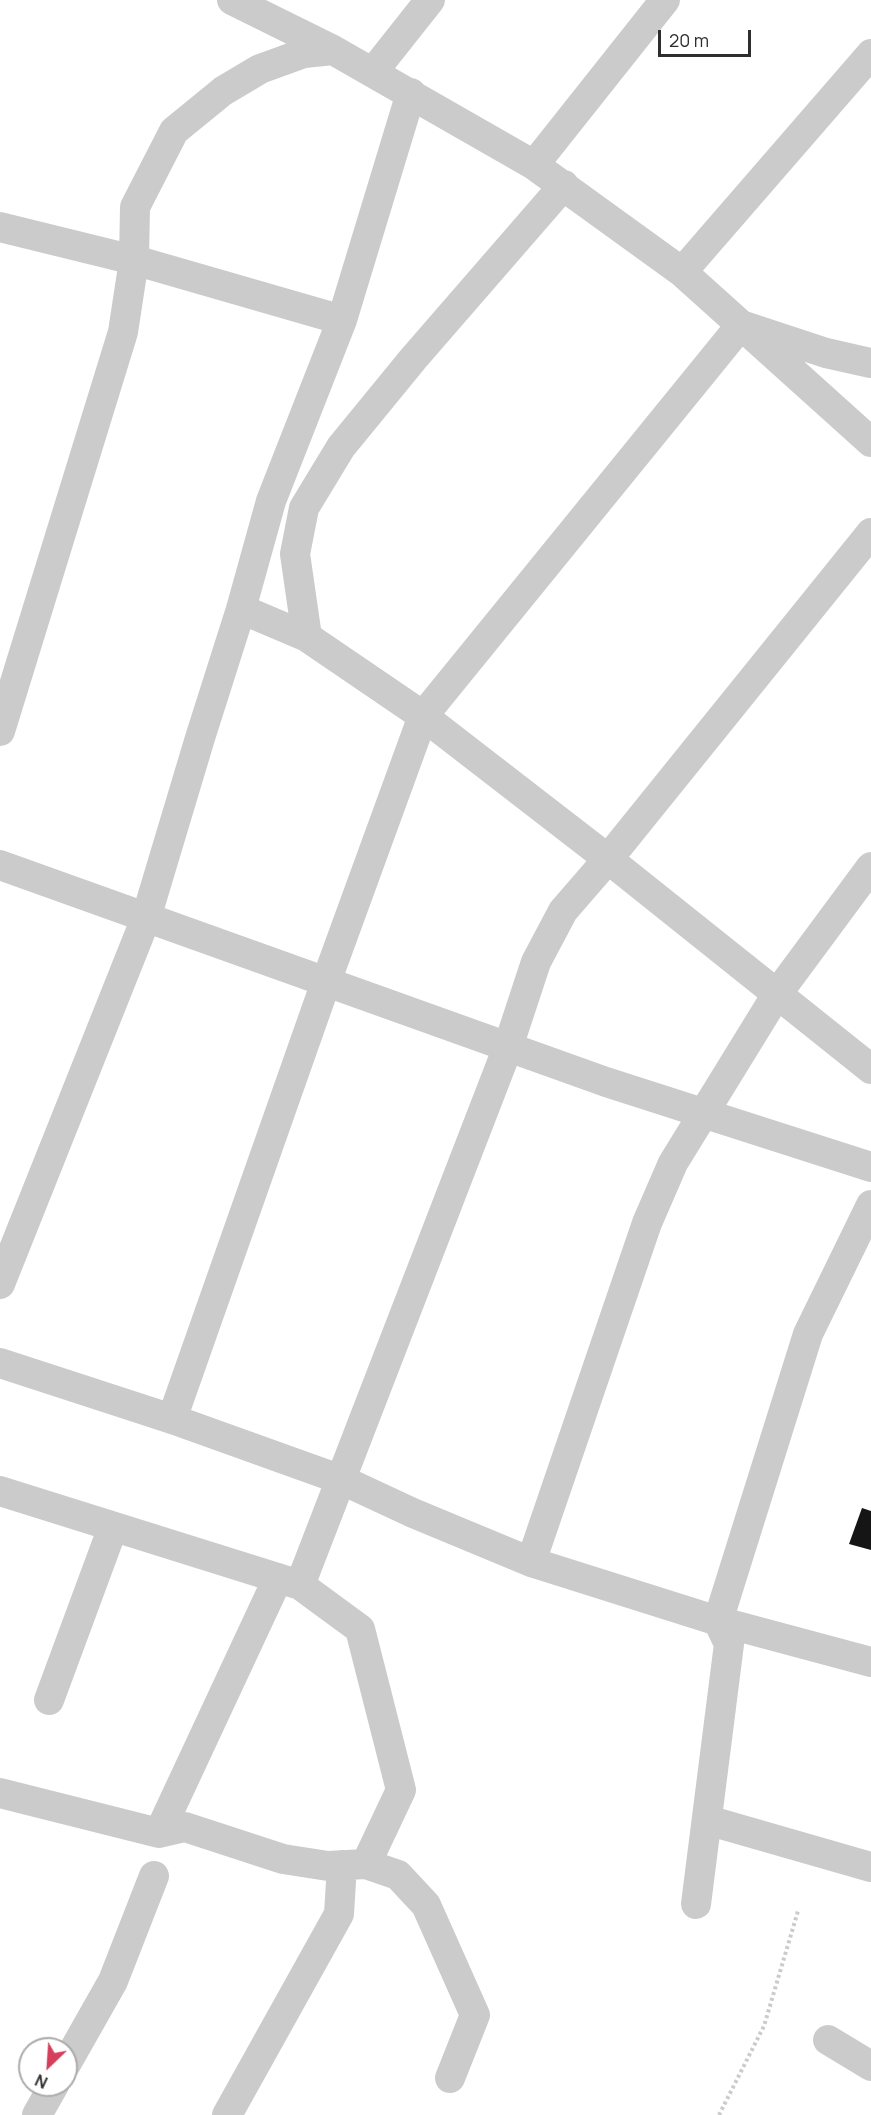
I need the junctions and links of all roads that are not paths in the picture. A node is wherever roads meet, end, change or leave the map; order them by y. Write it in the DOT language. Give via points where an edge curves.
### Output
graph roads {
  1 [pos="232,0"];
  2 [pos="430,0"];
  3 [pos="665,0"];
  4 [pos="333,50"];
  5 [pos="871,54"];
  6 [pos="374,72"];
  7 [pos="411,93"];
  8 [pos="534,165"];
  9 [pos="564,185"];
  10 [pos="0,227"];
  11 [pos="134,260"];
  12 [pos="682,272"];
  13 [pos="342,320"];
  14 [pos="741,325"];
  15 [pos="871,363"];
  16 [pos="871,442"];
  17 [pos="871,533"];
  18 [pos="241,609"];
  19 [pos="307,637"];
  20 [pos="423,716"];
  21 [pos="0,731"];
  22 [pos="608,860"];
  23 [pos="0,866"];
  24 [pos="871,867"];
  25 [pos="146,918"];
  26 [pos="326,982"];
  27 [pos="777,994"];
  28 [pos="508,1047"];
  29 [pos="871,1069"];
  30 [pos="703,1113"];
  31 [pos="871,1167"];
  32 [pos="871,1205"];
  33 [pos="0,1284"];
  34 [pos="0,1363"];
  35 [pos="171,1419"];
  36 [pos="342,1480"];
  37 [pos="0,1491"];
  38 [pos="113,1527"];
  39 [pos="531,1562"];
  40 [pos="289,1582"];
  41 [pos="718,1621"];
  42 [pos="871,1662"];
  43 [pos="49,1700"];
  44 [pos="0,1793"];
  45 [pos="708,1820"];
  46 [pos="159,1833"];
  47 [pos="354,1864"];
  48 [pos="871,1867"];
  49 [pos="154,1875"];
  50 [pos="696,1904"];
  51 [pos="828,2040"];
  52 [pos="78,2043"];
  53 [pos="871,2066"];
  54 [pos="450,2078"];
  55 [pos="47,2097"];
  56 [pos="37,2115"];
  57 [pos="226,2115"];
  1 -- 4 [label="street"];
  2 -- 6 [label="street"];
  3 -- 8 [label="street"];
  4 -- 6 [label="street"];
  4 -- 11 [label="street" via="304,53 260,69 223,91 174,131 135,207"];
  5 -- 12 [label="street"];
  6 -- 7 [label="street"];
  7 -- 8 [label="street"];
  7 -- 13 [label="street"];
  8 -- 9 [label="street"];
  9 -- 12 [label="street"];
  9 -- 19 [label="street" via="341,447 304,508 295,554"];
  10 -- 11 [label="street"];
  11 -- 13 [label="street"];
  11 -- 21 [label="street" via="123,332"];
  12 -- 14 [label="street"];
  13 -- 18 [label="street" via="271,501"];
  14 -- 15 [label="street" via="826,353"];
  14 -- 16 [label="street"];
  14 -- 20 [label="street"];
  17 -- 22 [label="street"];
  18 -- 19 [label="street"];
  18 -- 25 [label="street"];
  19 -- 20 [label="street"];
  20 -- 22 [label="street"];
  20 -- 26 [label="street"];
  22 -- 27 [label="street"];
  22 -- 28 [label="street" via="563,911 536,962"];
  23 -- 25 [label="street"];
  24 -- 27 [label="street"];
  25 -- 26 [label="street"];
  25 -- 33 [label="street"];
  26 -- 28 [label="street"];
  26 -- 35 [label="street"];
  27 -- 29 [label="street"];
  27 -- 30 [label="street"];
  28 -- 30 [label="street"];
  28 -- 36 [label="street"];
  30 -- 31 [label="street"];
  30 -- 39 [label="street" via="673,1163 647,1222"];
  32 -- 41 [label="street" via="808,1334"];
  34 -- 35 [label="street"];
  35 -- 36 [label="street"];
  36 -- 39 [label="street"];
  36 -- 40 [label="street"];
  37 -- 38 [label="street"];
  38 -- 40 [label="street"];
  38 -- 43 [label="street"];
  39 -- 41 [label="street"];
  40 -- 46 [label="street"];
  40 -- 47 [label="street" via="360,1629 401,1790"];
  41 -- 42 [label="street"];
  41 -- 45 [label="street" via="729,1644"];
  44 -- 46 [label="street"];
  45 -- 48 [label="street"];
  45 -- 50 [label="street"];
  46 -- 47 [label="street" via="185,1827 283,1858 328,1866"];
  47 -- 54 [label="street" via="398,1875 426,1905 475,2015"];
  47 -- 57 [label="street" via="339,1914"];
  49 -- 52 [label="street" via="113,1981"];
  51 -- 53 [label="street"];
  55 -- 56 [label="street"];
}
